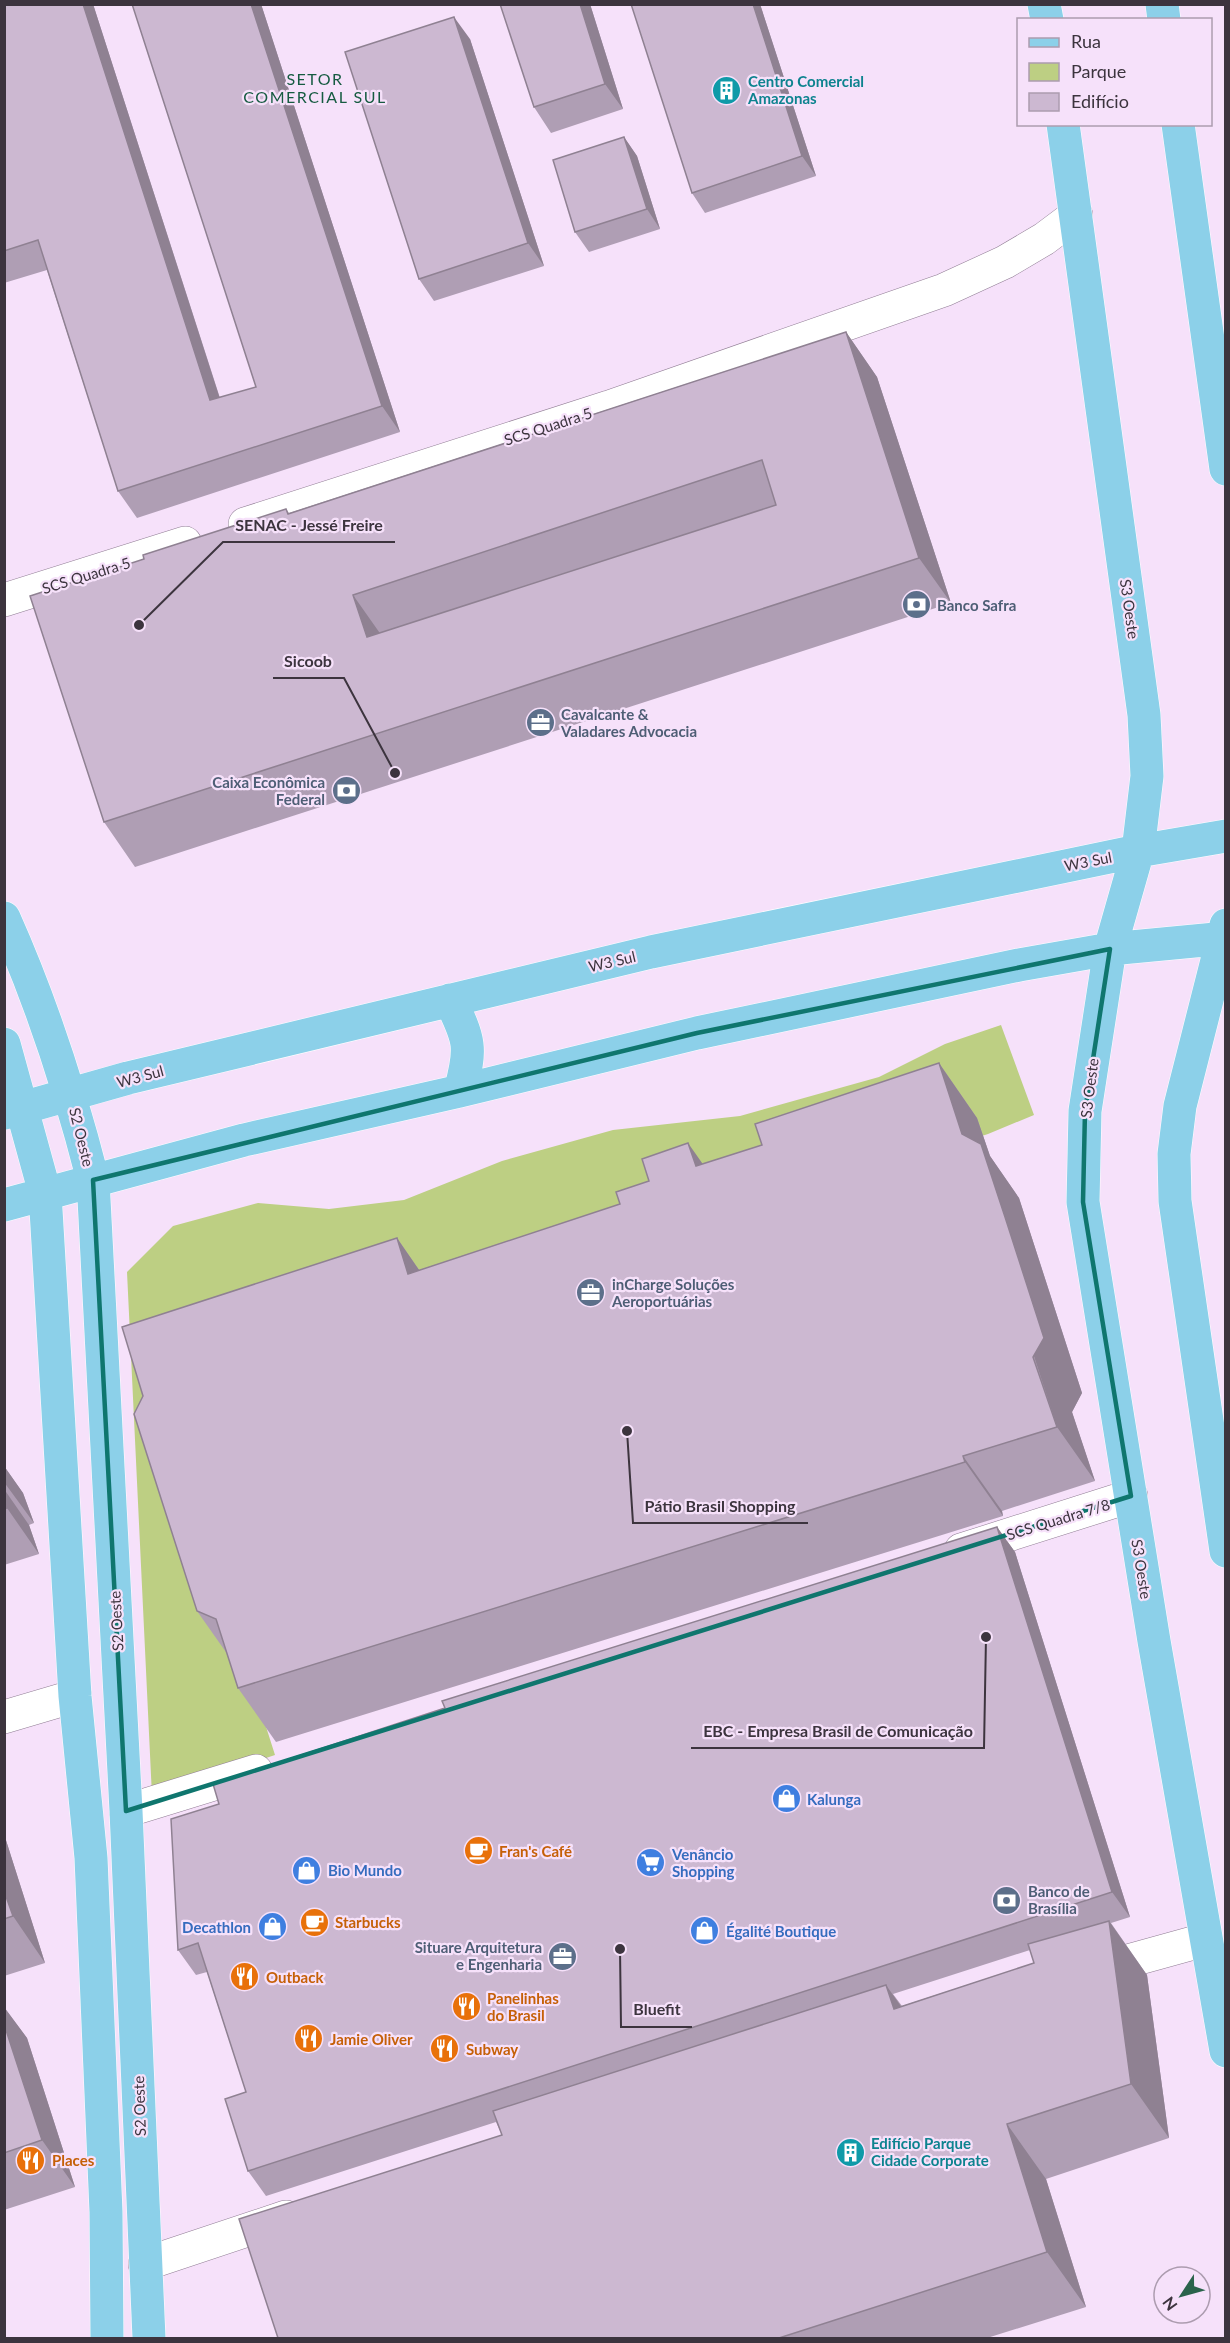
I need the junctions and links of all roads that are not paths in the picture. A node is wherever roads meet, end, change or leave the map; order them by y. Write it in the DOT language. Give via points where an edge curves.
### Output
graph roads {
  1 [pos="1063,126"];
  2 [pos="1178,126"];
  3 [pos="1076,215"];
  4 [pos="1226,470"];
  5 [pos="4,600"];
  6 [pos="1226,836"];
  7 [pos="1138,851"];
  8 [pos="4,918"];
  9 [pos="1224,934"];
  10 [pos="1110,949"];
  11 [pos="450,1000"];
  12 [pos="4,1044"];
  13 [pos="460,1091"];
  14 [pos="72,1095"];
  15 [pos="14,1110"];
  16 [pos="93,1180"];
  17 [pos="45,1193"];
  18 [pos="4,1205"];
  19 [pos="1131,1496"];
  20 [pos="1226,1551"];
  21 [pos="938,1557"];
  22 [pos="75,1696"];
  23 [pos="4,1717"];
  24 [pos="280,1763"];
  25 [pos="126,1811"];
  26 [pos="1204,1940"];
  27 [pos="1067,1978"];
  28 [pos="1226,2051"];
  29 [pos="312,2208"];
  30 [pos="145,2264"];
  31 [pos="106,2338"];
  32 [pos="149,2338"];
  1 -- 3 [label="main road, S3 Oeste"];
  2 -- 4 [label="main road"];
  3 -- 5 [label="street, SCS Quadra 5" via="1005,262 944,290 609,407"];
  3 -- 7 [label="main road, S3 Oeste" via="1144,715 1147,776"];
  6 -- 7 [label="main road, W3 Sul"];
  7 -- 10 [label="main road, S3 Oeste"];
  7 -- 11 [label="main road, W3 Sul" via="651,952"];
  8 -- 14 [label="main road, S2 Oeste" via="33,983"];
  9 -- 10 [label="main road"];
  9 -- 20 [label="main road" via="1180,1106 1174,1177"];
  10 -- 13 [label="main road" via="697,1033"];
  10 -- 19 [label="main road, S3 Oeste" via="1085,1111 1083,1202"];
  11 -- 13 [label="main road" via="467,1037 469,1058"];
  11 -- 14 [label="main road, W3 Sul"];
  12 -- 15 [label="main road"];
  13 -- 16 [label="main road" via="244,1140"];
  14 -- 15 [label="main road, W3 Sul"];
  14 -- 16 [label="main road, S2 Oeste"];
  15 -- 17 [label="main road"];
  16 -- 17 [label="main road"];
  16 -- 25 [label="main road, S2 Oeste"];
  17 -- 18 [label="main road"];
  17 -- 22 [label="main road"];
  19 -- 21 [label="street, SCS Quadra 7/8"];
  19 -- 26 [label="main road, S3 Oeste"];
  22 -- 23 [label="street"];
  22 -- 31 [label="main road" via="91,1858 106,2212"];
  24 -- 25 [label="street"];
  25 -- 30 [label="main road, S2 Oeste"];
  26 -- 27 [label="street"];
  26 -- 28 [label="main road, S3 Oeste"];
  29 -- 30 [label="street"];
  30 -- 32 [label="main road, S2 Oeste"];
}
